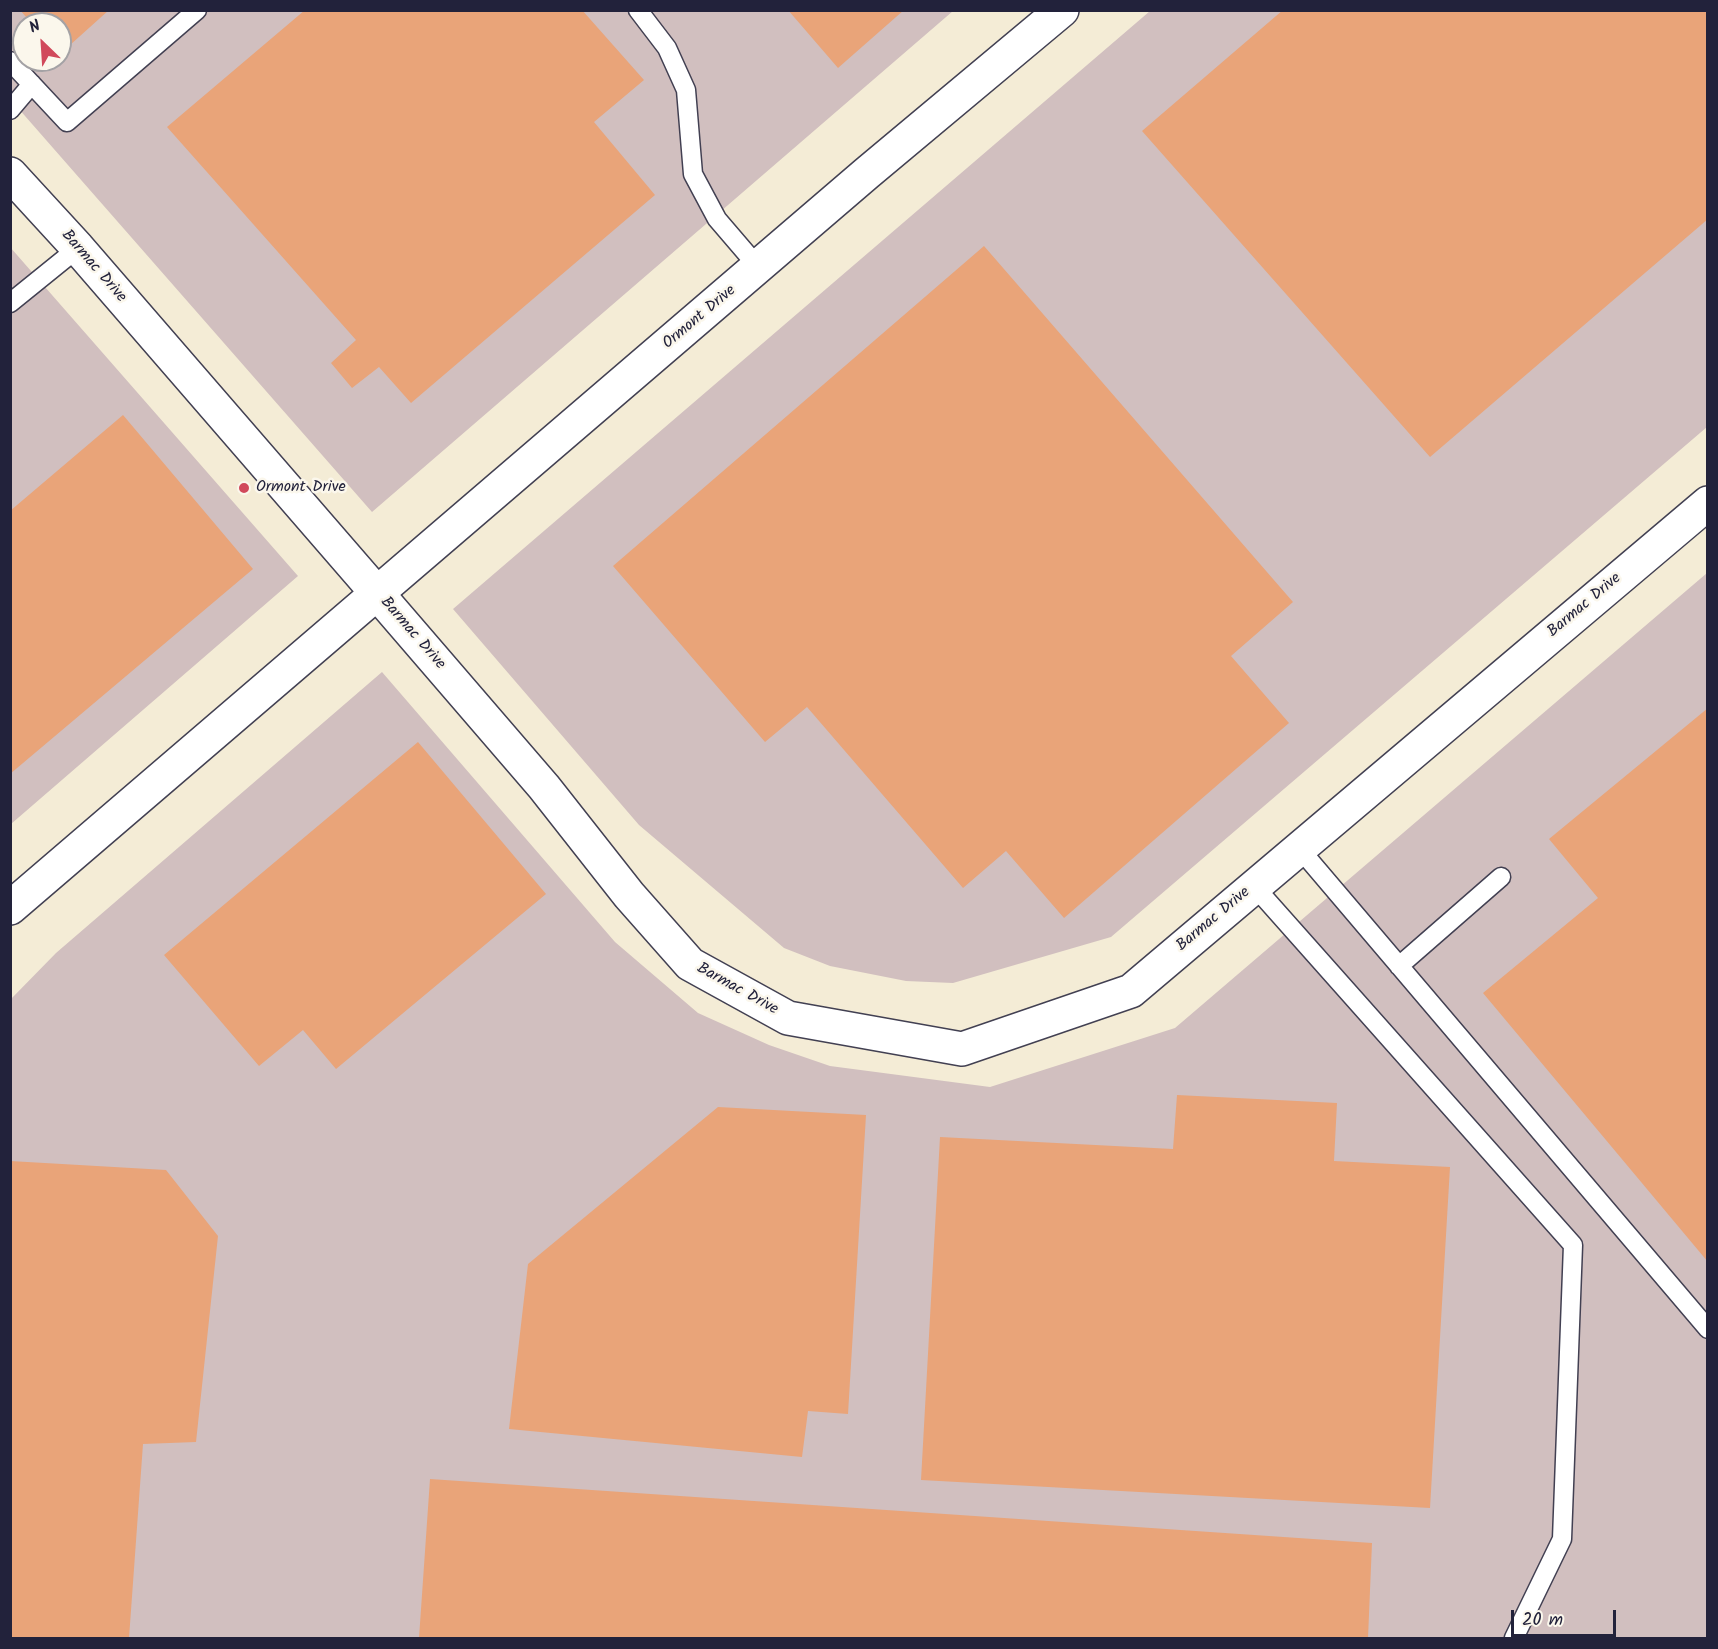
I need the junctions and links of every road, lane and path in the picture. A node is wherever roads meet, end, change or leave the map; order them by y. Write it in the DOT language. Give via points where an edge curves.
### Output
graph roads {
  1 [pos="197,10"];
  2 [pos="638,10"];
  3 [pos="1062,10"];
  4 [pos="10,61"];
  5 [pos="32,84"];
  6 [pos="10,110"];
  7 [pos="10,174"];
  8 [pos="78,248"];
  9 [pos="759,268"];
  10 [pos="10,303"];
  11 [pos="1707,503"];
  12 [pos="376,592"];
  13 [pos="1299,848"];
  14 [pos="1501,877"];
  15 [pos="1254,886"];
  16 [pos="10,908"];
  17 [pos="1399,966"];
  18 [pos="1707,1329"];
  19 [pos="1514,1638"];
  1 -- 5 [label="lane" via="67,122"];
  2 -- 9 [label="lane" via="667,48 686,90 693,174 717,219"];
  3 -- 9 [label="street, Ormont Drive"];
  4 -- 5 [label="lane"];
  5 -- 6 [label="lane"];
  7 -- 8 [label="street, Barmac Drive"];
  8 -- 10 [label="lane"];
  8 -- 12 [label="street, Barmac Drive"];
  9 -- 12 [label="street, Ormont Drive"];
  11 -- 13 [label="street, Barmac Drive"];
  12 -- 15 [label="street, Barmac Drive" via="690,964 788,1018 962,1049 1131,991"];
  12 -- 16 [label="street, Ormont Drive"];
  13 -- 15 [label="street, Barmac Drive"];
  13 -- 17 [label="lane"];
  14 -- 17 [label="lane"];
  15 -- 19 [label="lane" via="1573,1245 1562,1539"];
  17 -- 18 [label="lane"];
}
